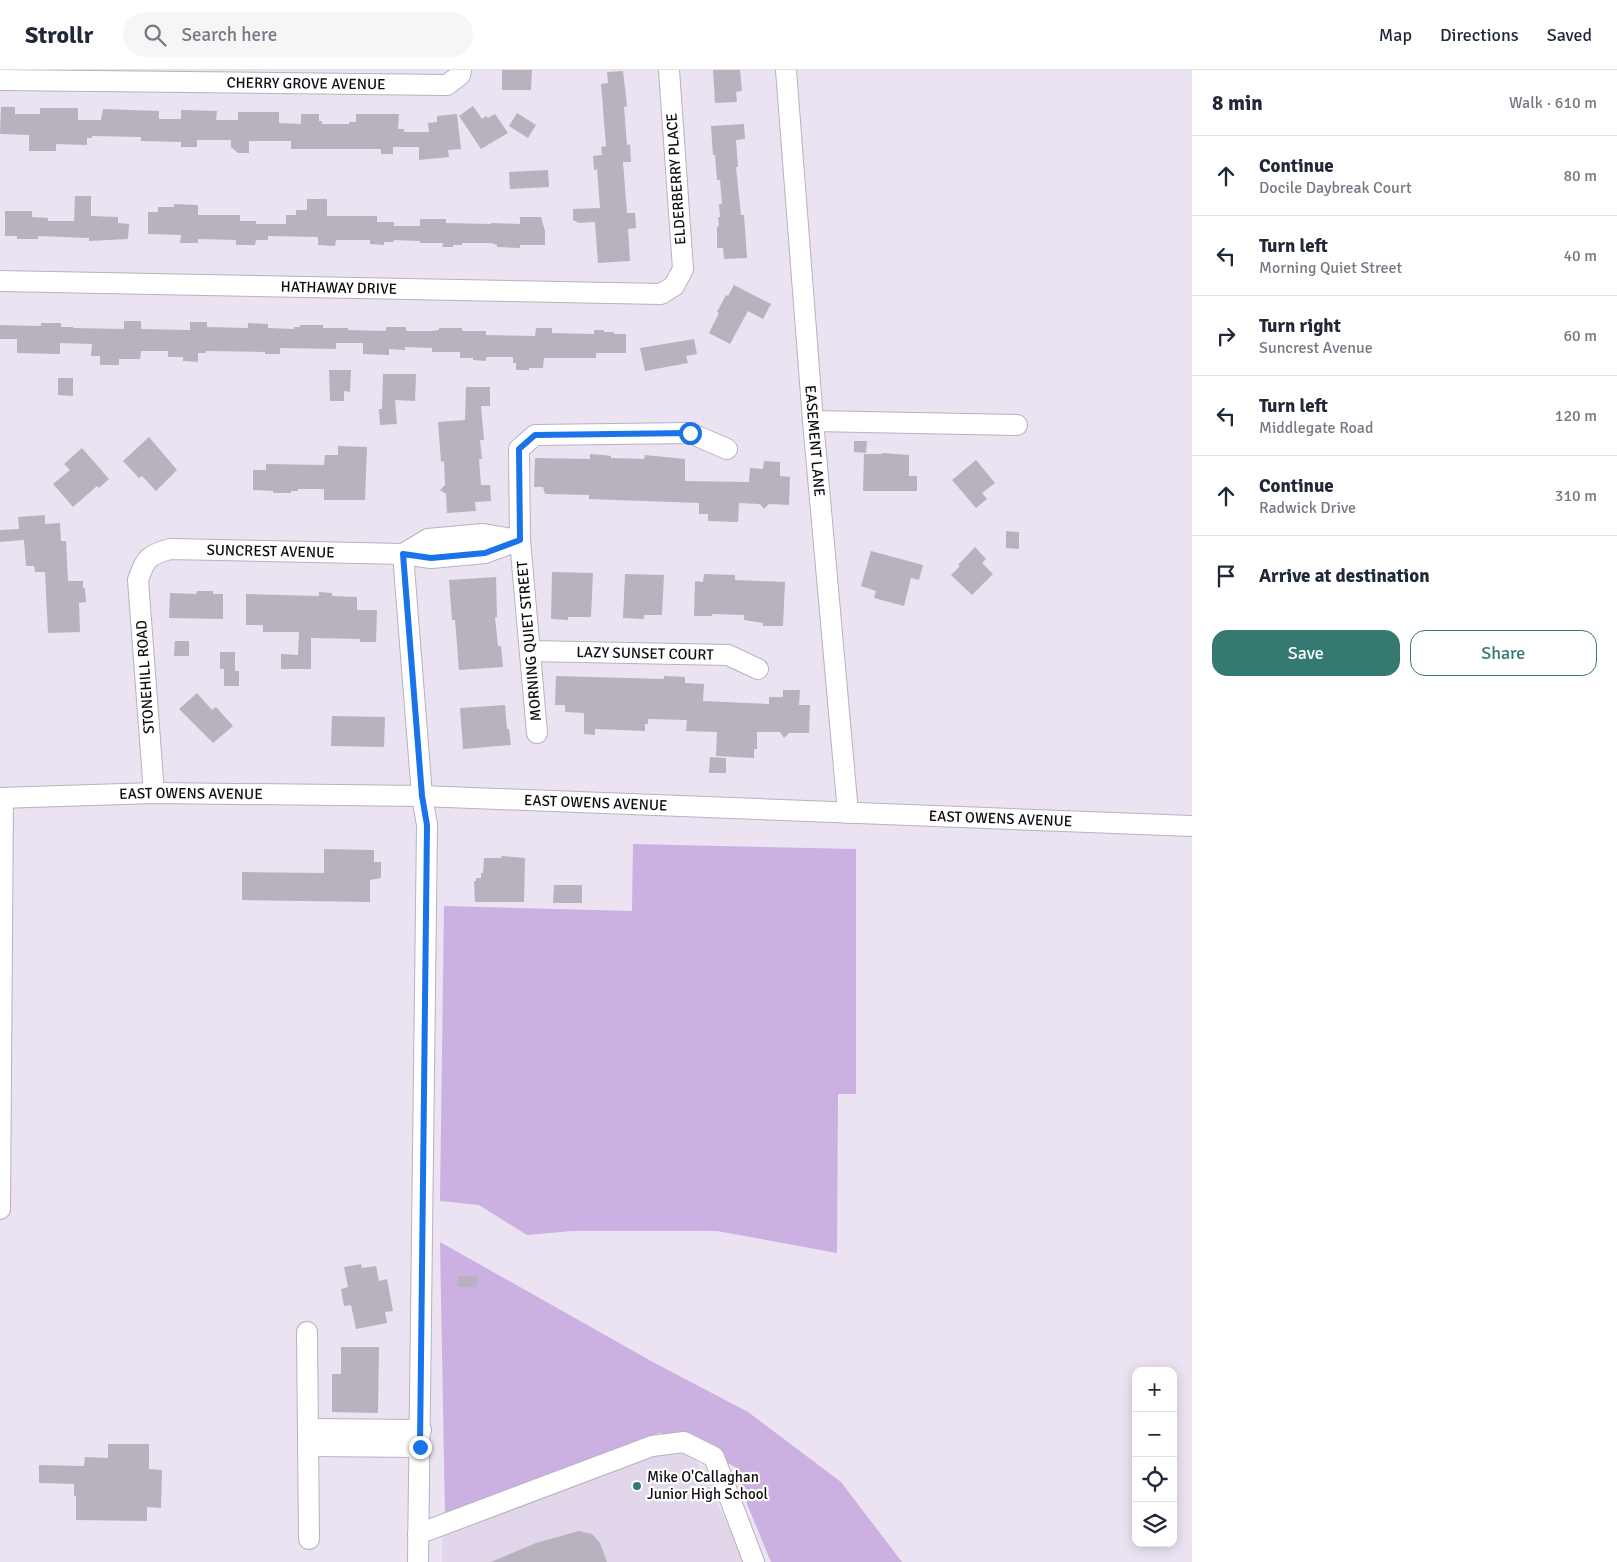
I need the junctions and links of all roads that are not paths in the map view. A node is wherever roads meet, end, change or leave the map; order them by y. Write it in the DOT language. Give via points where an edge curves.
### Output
graph roads {
  1 [pos="669,70"];
  2 [pos="786,70"];
  3 [pos="461,73"];
  4 [pos="135,76"];
  5 [pos="301,77"];
  6 [pos="0,80"];
  7 [pos="0,281"];
  8 [pos="674,286"];
  9 [pos="813,421"];
  10 [pos="1017,425"];
  11 [pos="727,449"];
  12 [pos="520,540"];
  13 [pos="403,554"];
  14 [pos="144,563"];
  15 [pos="530,651"];
  16 [pos="758,668"];
  17 [pos="537,733"];
  18 [pos="154,793"];
  19 [pos="422,796"];
  20 [pos="2,798"];
  21 [pos="848,813"];
  22 [pos="1192,826"];
  23 [pos="0,1209"];
  24 [pos="307,1332"];
  25 [pos="309,1437"];
  26 [pos="420,1438"];
  27 [pos="418,1534"];
  28 [pos="309,1539"];
  29 [pos="418,1562"];
  30 [pos="754,1562"];
  1 -- 8 [label="street, ELDERBERRY PLACE" via="683,269"];
  2 -- 9 [label="street, EASEMENT LANE"];
  3 -- 5 [label="street, CHERRY GROVE AVENUE" via="448,85"];
  4 -- 5 [label="street, CHERRY GROVE AVENUE"];
  4 -- 6 [label="street, CHERRY GROVE AVENUE"];
  7 -- 8 [label="street, HATHAWAY DRIVE" via="660,294"];
  9 -- 10 [label="street"];
  9 -- 21 [label="street, EASEMENT LANE"];
  11 -- 12 [label="street, MORNING QUIET STREET" via="690,433 535,435 519,449"];
  12 -- 13 [label="street, SUNCREST AVENUE" via="484,534 469,545 431,558"];
  12 -- 15 [label="street, MORNING QUIET STREET"];
  13 -- 14 [label="street, SUNCREST AVENUE" via="170,549 156,552"];
  13 -- 19 [label="street"];
  14 -- 18 [label="street, STONEHILL ROAD" via="138,580"];
  15 -- 16 [label="street, LAZY SUNSET COURT" via="728,655"];
  15 -- 17 [label="street, MORNING QUIET STREET"];
  18 -- 19 [label="street, EAST OWENS AVENUE"];
  18 -- 20 [label="street, EAST OWENS AVENUE"];
  19 -- 21 [label="street, EAST OWENS AVENUE"];
  19 -- 26 [label="street" via="427,825"];
  20 -- 23 [label="street"];
  21 -- 22 [label="street, EAST OWENS AVENUE"];
  24 -- 25 [label="street"];
  25 -- 26 [label="street"];
  25 -- 28 [label="street"];
  26 -- 27 [label="street"];
  27 -- 29 [label="street"];
  27 -- 30 [label="street" via="652,1446 684,1442 714,1457"];
}
